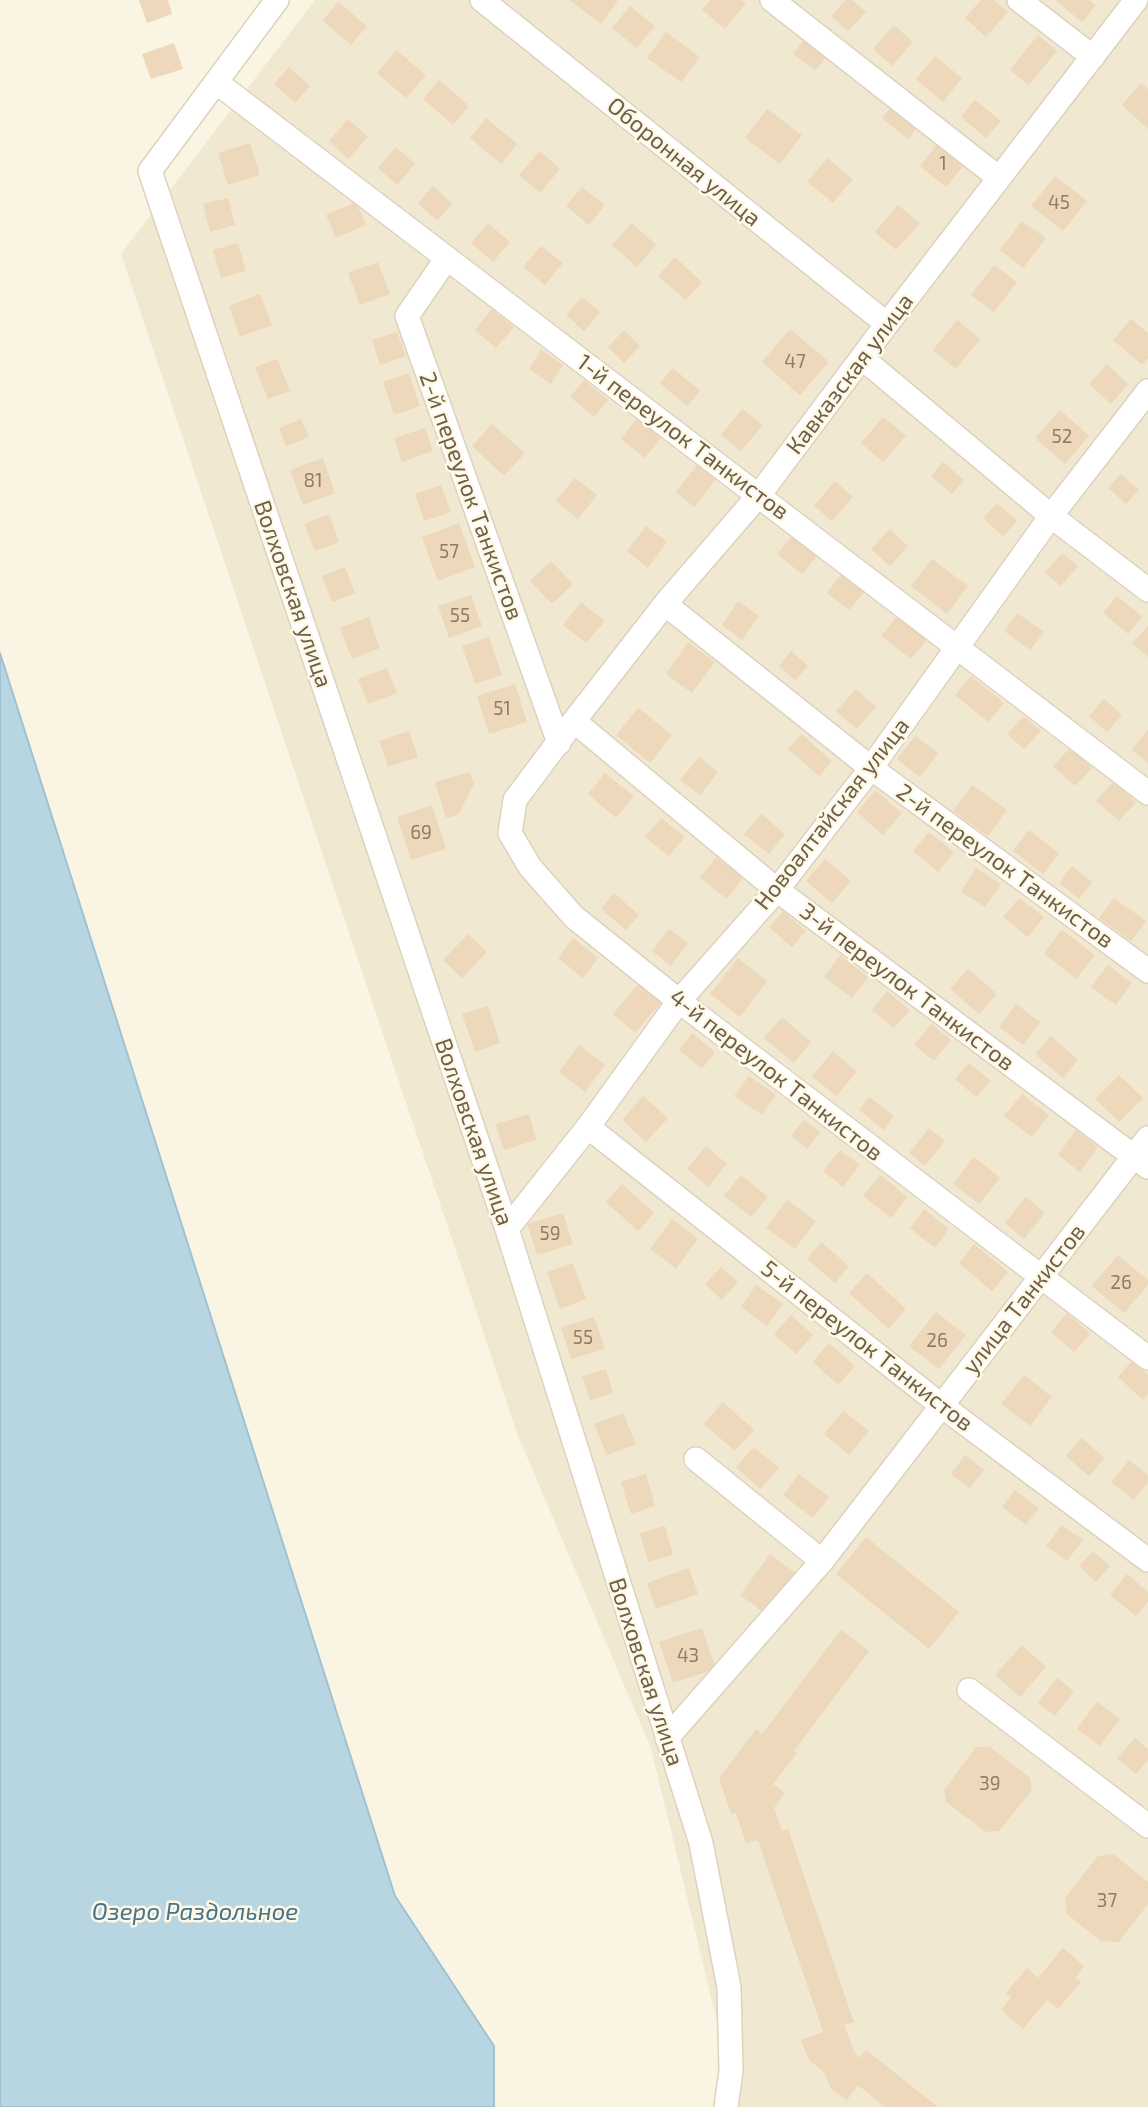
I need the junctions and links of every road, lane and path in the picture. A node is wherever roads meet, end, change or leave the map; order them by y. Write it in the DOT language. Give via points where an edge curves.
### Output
graph roads {
  1 [pos="277,0"];
  2 [pos="482,0"];
  3 [pos="772,0"];
  4 [pos="1019,0"];
  5 [pos="1136,0"];
  6 [pos="1093,57"];
  7 [pos="216,82"];
  8 [pos="999,178"];
  9 [pos="447,258"];
  10 [pos="887,324"];
  11 [pos="862,358"];
  12 [pos="1148,391"];
  13 [pos="759,495"];
  14 [pos="1051,516"];
  15 [pos="1148,590"];
  16 [pos="665,604"];
  17 [pos="957,647"];
  18 [pos="574,721"];
  19 [pos="559,743"];
  20 [pos="871,768"];
  21 [pos="1148,793"];
  22 [pos="777,890"];
  23 [pos="1148,971"];
  24 [pos="679,1001"];
  25 [pos="589,1127"];
  26 [pos="1148,1138"];
  27 [pos="1141,1162"];
  28 [pos="507,1229"];
  29 [pos="1040,1278"];
  30 [pos="1148,1358"];
  31 [pos="942,1406"];
  32 [pos="696,1459"];
  33 [pos="1148,1560"];
  34 [pos="822,1561"];
  35 [pos="969,1690"];
  36 [pos="667,1738"];
  37 [pos="1148,1826"];
  38 [pos="726,2107"];
  1 -- 7 [label="street"];
  2 -- 10 [label="street, Оборонная улица"];
  3 -- 8 [label="street"];
  4 -- 6 [label="street"];
  5 -- 6 [label="street, Кавказская улица"];
  6 -- 8 [label="street, Кавказская улица"];
  7 -- 9 [label="street, 1-й переулок Танкистов"];
  7 -- 28 [label="street, Волховская улица" via="150,171"];
  8 -- 10 [label="street, Кавказская улица"];
  9 -- 13 [label="street, 1-й переулок Танкистов"];
  9 -- 19 [label="street, 2-й переулок Танкистов" via="407,316"];
  10 -- 11 [label="street, Кавказская улица"];
  11 -- 13 [label="street, Кавказская улица"];
  11 -- 14 [label="street"];
  12 -- 14 [label="street, Новоалтайская улица"];
  13 -- 16 [label="street, Кавказская улица"];
  13 -- 17 [label="street, 1-й переулок Танкистов"];
  14 -- 15 [label="street"];
  14 -- 17 [label="street, Новоалтайская улица"];
  16 -- 18 [label="street, Кавказская улица"];
  16 -- 20 [label="street, 2-й переулок Танкистов"];
  17 -- 20 [label="street, Новоалтайская улица"];
  17 -- 21 [label="street, 1-й переулок Танкистов"];
  18 -- 19 [label="street, Кавказская улица"];
  18 -- 22 [label="street, 3-й переулок Танкистов"];
  19 -- 24 [label="street, 4-й переулок Танкистов" via="515,800 510,833 530,867 574,917"];
  20 -- 22 [label="street, Новоалтайская улица"];
  20 -- 23 [label="street, 2-й переулок Танкистов"];
  22 -- 24 [label="street, Новоалтайская улица"];
  22 -- 27 [label="street, 3-й переулок Танкистов"];
  24 -- 25 [label="street, Новоалтайская улица"];
  24 -- 29 [label="street, 4-й переулок Танкистов"];
  25 -- 28 [label="street, Новоалтайская улица"];
  25 -- 31 [label="street, 5-й переулок Танкистов"];
  26 -- 27 [label="street, улица Танкистов"];
  27 -- 29 [label="street, улица Танкистов"];
  28 -- 36 [label="street, Волховская улица"];
  29 -- 30 [label="street, 4-й переулок Танкистов"];
  29 -- 31 [label="street, улица Танкистов"];
  31 -- 33 [label="street, 5-й переулок Танкистов"];
  31 -- 34 [label="street, улица Танкистов"];
  32 -- 34 [label="street"];
  34 -- 36 [label="street, улица Танкистов"];
  35 -- 37 [label="street"];
  36 -- 38 [label="street, Волховская улица" via="701,1843 729,1987 731,2071"];
}
